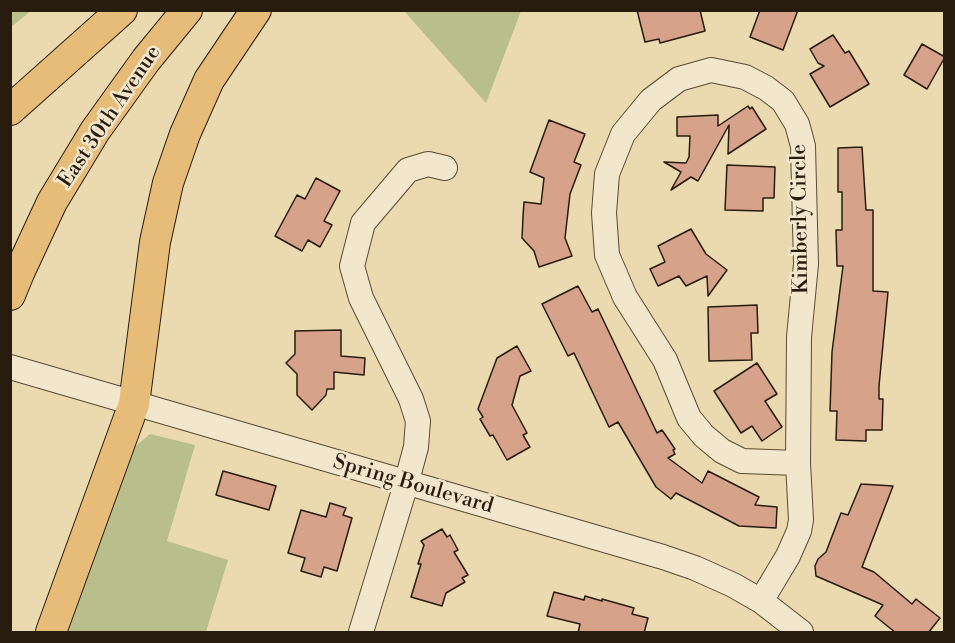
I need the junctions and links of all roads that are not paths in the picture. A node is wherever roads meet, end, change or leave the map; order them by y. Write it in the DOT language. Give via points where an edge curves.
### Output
graph roads {
  1 [pos="122,10"];
  2 [pos="187,10"];
  3 [pos="256,10"];
  4 [pos="10,110"];
  5 [pos="445,168"];
  6 [pos="10,295"];
  7 [pos="10,367"];
  8 [pos="134,404"];
  9 [pos="798,464"];
  10 [pos="406,484"];
  11 [pos="761,601"];
  12 [pos="51,633"];
  13 [pos="362,633"];
  14 [pos="801,633"];
  1 -- 4 [label="main road"];
  2 -- 6 [label="main road, East 30th Avenue" via="95,131 52,202"];
  3 -- 8 [label="main road" via="209,80 168,183 155,242"];
  5 -- 10 [label="street" via="428,164 408,170 363,223 352,266 360,298 411,399 418,421"];
  7 -- 8 [label="street, Spring Boulevard"];
  8 -- 10 [label="street, Spring Boulevard"];
  8 -- 12 [label="main road"];
  9 -- 9 [label="street, Kimberly Circle" via="799,337 806,264 803,146 797,124 783,101 745,77 711,70 679,79 651,100 623,134 607,174 607,255 625,297 665,360 689,418 704,436 742,461"];
  9 -- 11 [label="street, Kimberly Circle" via="799,531"];
  10 -- 11 [label="street, Spring Boulevard" via="663,557 724,581"];
  10 -- 13 [label="street"];
  11 -- 14 [label="street, Spring Boulevard"];
}
